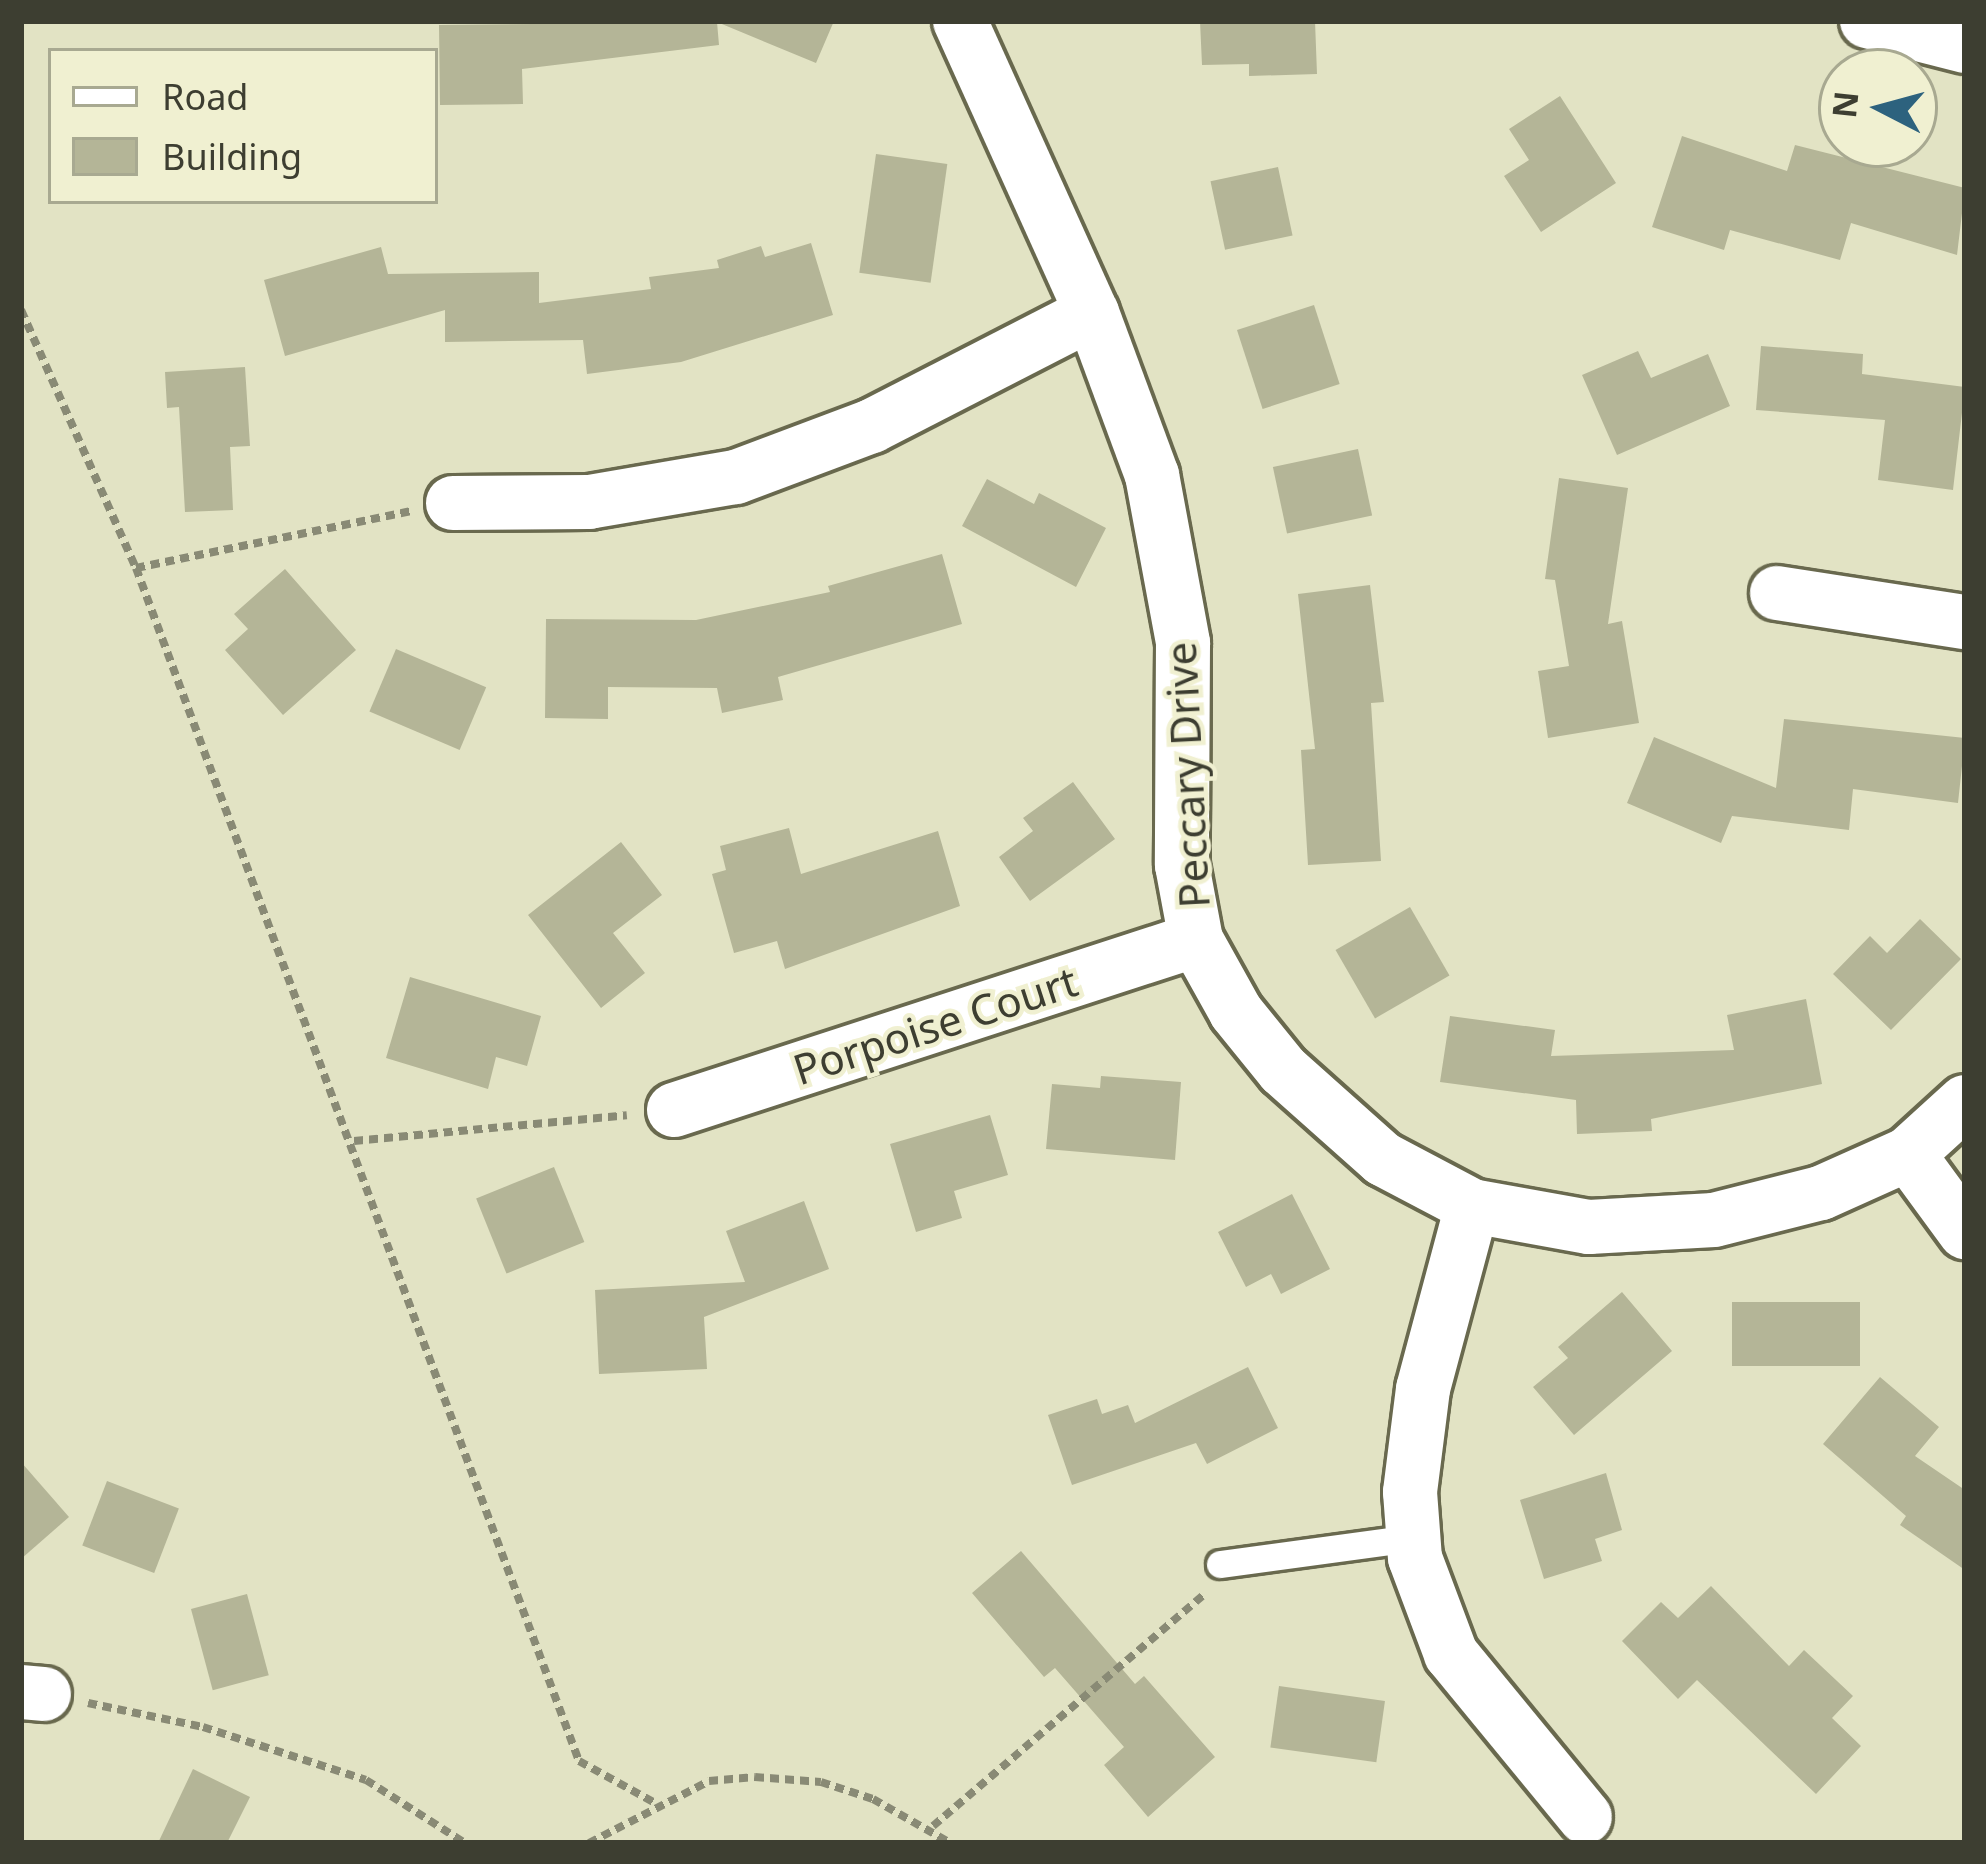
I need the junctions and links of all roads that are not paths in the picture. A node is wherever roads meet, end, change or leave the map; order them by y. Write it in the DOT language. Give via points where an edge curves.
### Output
graph roads {
  1 [pos="960,21"];
  2 [pos="1867,21"];
  3 [pos="1965,46"];
  4 [pos="1092,313"];
  5 [pos="453,503"];
  6 [pos="1777,593"];
  7 [pos="1965,622"];
  8 [pos="1196,940"];
  9 [pos="1965,1102"];
  10 [pos="674,1110"];
  11 [pos="1908,1154"];
  12 [pos="1472,1206"];
  13 [pos="1965,1232"];
  14 [pos="1412,1538"];
  15 [pos="1220,1564"];
  16 [pos="1585,1817"];
  1 -- 4 [label="street, Peccary Drive"];
  2 -- 3 [label="street"];
  4 -- 5 [label="street" via="872,426 736,477 589,502"];
  4 -- 8 [label="street, Peccary Drive" via="1152,475 1176,584 1186,710 1182,865"];
  6 -- 7 [label="street"];
  8 -- 10 [label="street, Porpoise Court"];
  8 -- 12 [label="street, Peccary Drive" via="1236,1012 1338,1126"];
  9 -- 11 [label="street, Peccary Drive"];
  11 -- 12 [label="street, Peccary Drive" via="1821,1192 1693,1223 1589,1227"];
  11 -- 13 [label="street"];
  12 -- 14 [label="street" via="1423,1388"];
  14 -- 15 [label="lane"];
  14 -- 16 [label="street" via="1419,1580 1451,1654"];
}
